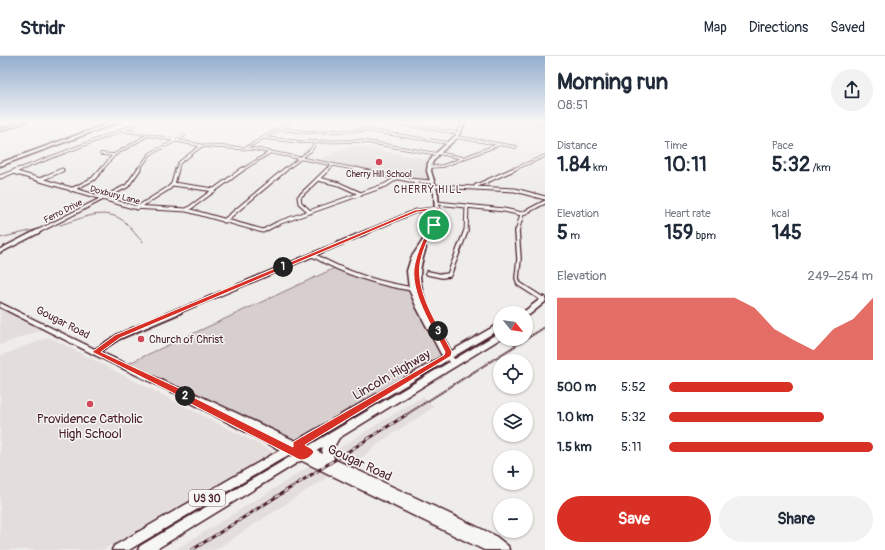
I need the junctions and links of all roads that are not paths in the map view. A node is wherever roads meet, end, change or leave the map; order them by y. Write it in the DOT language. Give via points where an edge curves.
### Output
graph roads {
  1 [pos="52,145"];
  2 [pos="84,145"];
  3 [pos="131,145"];
  4 [pos="166,145"];
  5 [pos="198,145"];
  6 [pos="251,145"];
  7 [pos="314,145"];
  8 [pos="385,145"];
  9 [pos="446,145"];
  10 [pos="497,145"];
  11 [pos="506,145"];
  12 [pos="202,146"];
  13 [pos="516,147"];
  14 [pos="246,148"];
  15 [pos="269,152"];
  16 [pos="101,154"];
  17 [pos="437,154"];
  18 [pos="114,155"];
  19 [pos="544,157"];
  20 [pos="301,158"];
  21 [pos="464,158"];
  22 [pos="0,164"];
  23 [pos="333,165"];
  24 [pos="429,167"];
  25 [pos="62,170"];
  26 [pos="13,172"];
  27 [pos="0,177"];
  28 [pos="398,177"];
  29 [pos="318,179"];
  30 [pos="38,180"];
  31 [pos="173,184"];
  32 [pos="433,184"];
  33 [pos="474,187"];
  34 [pos="71,190"];
  35 [pos="214,190"];
  36 [pos="361,194"];
  37 [pos="545,198"];
  38 [pos="102,199"];
  39 [pos="545,202"];
  40 [pos="437,203"];
  41 [pos="467,206"];
  42 [pos="136,208"];
  43 [pos="438,209"];
  44 [pos="187,210"];
  45 [pos="310,212"];
  46 [pos="522,214"];
  47 [pos="224,221"];
  48 [pos="0,251"];
  49 [pos="313,255"];
  50 [pos="428,273"];
  51 [pos="415,289"];
  52 [pos="544,299"];
  53 [pos="0,305"];
  54 [pos="533,308"];
  55 [pos="493,330"];
  56 [pos="493,339"];
  57 [pos="95,352"];
  58 [pos="448,356"];
  59 [pos="455,363"];
  60 [pos="336,435"];
  61 [pos="293,448"];
  62 [pos="305,454"];
  63 [pos="330,463"];
  64 [pos="118,550"];
  65 [pos="144,550"];
  66 [pos="499,550"];
  67 [pos="504,550"];
  1 -- 22 [label="highway"];
  2 -- 26 [label="street"];
  3 -- 18 [label="street"];
  4 -- 38 [label="street, Ferro Drive" via="144,160 129,184"];
  5 -- 12 [label="street"];
  6 -- 14 [label="street"];
  7 -- 20 [label="street" via="312,150"];
  8 -- 17 [label="street"];
  9 -- 17 [label="street"];
  10 -- 21 [label="street"];
  11 -- 13 [label="street"];
  12 -- 14 [label="street"];
  12 -- 31 [label="street" via="179,163"];
  14 -- 15 [label="street"];
  15 -- 20 [label="street"];
  15 -- 35 [label="street"];
  16 -- 18 [label="street"];
  17 -- 21 [label="street"];
  17 -- 24 [label="street"];
  18 -- 34 [label="street" via="93,179"];
  19 -- 33 [label="street"];
  20 -- 23 [label="street"];
  20 -- 47 [label="street"];
  21 -- 24 [label="street" via="443,166"];
  23 -- 28 [label="street"];
  23 -- 29 [label="street"];
  24 -- 32 [label="street"];
  25 -- 30 [label="street"];
  26 -- 27 [label="street"];
  26 -- 30 [label="street, Doxbury Lane"];
  28 -- 32 [label="street"];
  28 -- 36 [label="street" via="386,185"];
  29 -- 36 [label="street" via="339,184"];
  29 -- 45 [label="street" via="299,197 300,203"];
  30 -- 34 [label="street, Doxbury Lane"];
  31 -- 35 [label="street"];
  31 -- 42 [label="street" via="166,191"];
  32 -- 33 [label="street"];
  32 -- 40 [label="street"];
  33 -- 37 [label="street" via="515,190"];
  34 -- 38 [label="street, Doxbury Lane"];
  35 -- 44 [label="street"];
  36 -- 45 [label="street"];
  38 -- 42 [label="street, Doxbury Lane"];
  38 -- 48 [label="street, Ferro Drive"];
  39 -- 46 [label="street"];
  40 -- 41 [label="street"];
  40 -- 43 [label="street"];
  41 -- 46 [label="street"];
  41 -- 50 [label="street" via="467,229 449,275"];
  42 -- 44 [label="street, Doxbury Lane"];
  43 -- 49 [label="street" via="416,211"];
  43 -- 51 [label="street" via="416,268"];
  44 -- 47 [label="street, Doxbury Lane"];
  45 -- 47 [label="street, Doxbury Lane" via="263,231"];
  46 -- 52 [label="street" via="518,228 517,278 524,288"];
  49 -- 51 [label="street" via="336,267 398,287"];
  49 -- 57 [label="street" via="118,337"];
  51 -- 58 [label="street"];
  52 -- 54 [label="main road"];
  53 -- 57 [label="street, Gougar Road"];
  55 -- 58 [label="main road, Lincoln Highway / US 30"];
  56 -- 59 [label="main road, Lincoln Highway / US 30"];
  57 -- 61 [label="street, Gougar Road"];
  58 -- 59 [label="street"];
  58 -- 61 [label="main road, Lincoln Highway / US 30"];
  59 -- 60 [label="main road, Lincoln Highway / US 30"];
  60 -- 62 [label="main road, Lincoln Highway / US 30"];
  60 -- 63 [label="main road" via="327,450"];
  61 -- 62 [label="street, Gougar Road"];
  61 -- 64 [label="main road, US 30"];
  62 -- 63 [label="street, Gougar Road"];
  62 -- 65 [label="main road, US 30"];
  62 -- 66 [label="street, Gougar Road"];
  63 -- 67 [label="street, Gougar Road" via="490,539"];
}
